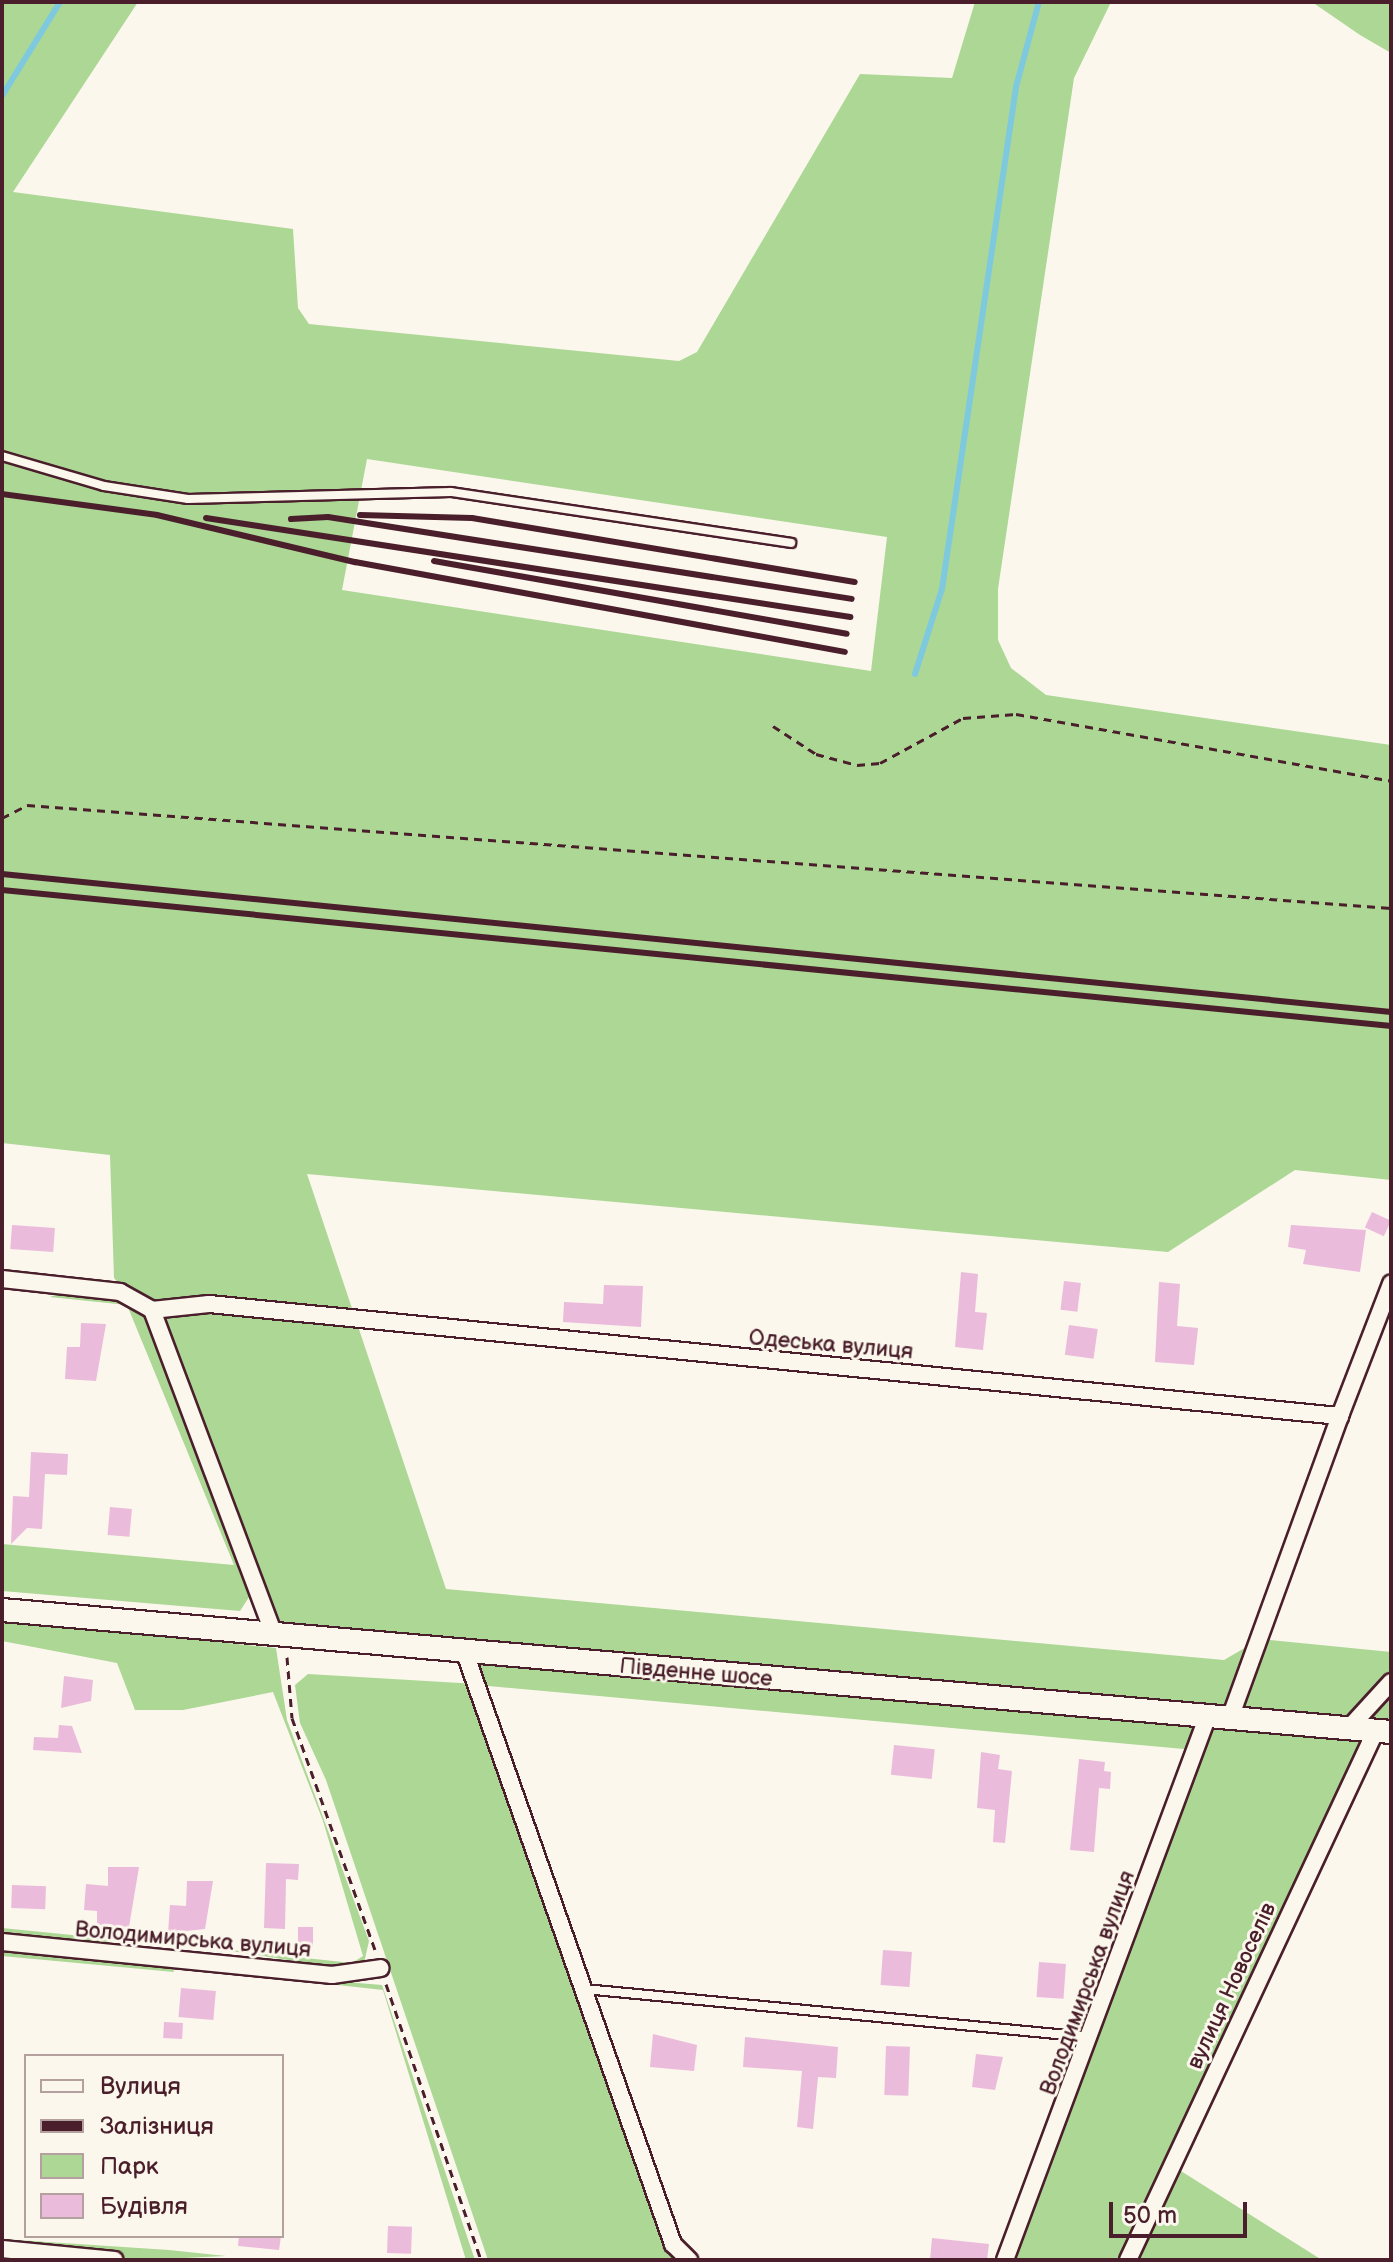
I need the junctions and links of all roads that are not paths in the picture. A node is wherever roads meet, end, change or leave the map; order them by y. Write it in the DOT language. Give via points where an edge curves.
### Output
graph roads {
  1 [pos="2,456"];
  2 [pos="791,543"];
  3 [pos="2,1279"];
  4 [pos="1391,1284"];
  5 [pos="152,1310"];
  6 [pos="1340,1416"];
  7 [pos="2,1610"];
  8 [pos="282,1635"];
  9 [pos="465,1653"];
  10 [pos="1391,1682"];
  11 [pos="1207,1718"];
  12 [pos="1230,1719"];
  13 [pos="1349,1728"];
  14 [pos="1384,1731"];
  15 [pos="2,1942"];
  16 [pos="381,1968"];
  17 [pos="583,1989"];
  18 [pos="1094,2037"];
  19 [pos="2,2249"];
  20 [pos="114,2260"];
  21 [pos="689,2260"];
  22 [pos="1005,2260"];
  23 [pos="1128,2260"];
  1 -- 2 [label="lane" via="104,486 188,499 451,492"];
  3 -- 5 [label="street" via="120,1292"];
  4 -- 6 [label="street"];
  5 -- 6 [label="street, Одеська вулиця" via="209,1304"];
  5 -- 8 [label="street"];
  6 -- 12 [label="street"];
  7 -- 8 [label="street, Південне шосе"];
  8 -- 9 [label="street, Південне шосе"];
  9 -- 11 [label="street, Південне шосе"];
  9 -- 17 [label="street"];
  10 -- 13 [label="street"];
  11 -- 12 [label="street, Південне шосе"];
  11 -- 18 [label="street, Володимирська вулиця"];
  12 -- 13 [label="street, Південне шосе"];
  13 -- 14 [label="street, Південне шосе"];
  14 -- 23 [label="street, вулиця Новоселів"];
  15 -- 16 [label="street, Володимирська вулиця" via="332,1975"];
  17 -- 18 [label="lane"];
  17 -- 21 [label="street" via="673,2244"];
  18 -- 22 [label="street, Володимирська вулиця"];
  19 -- 20 [label="street"];
}
